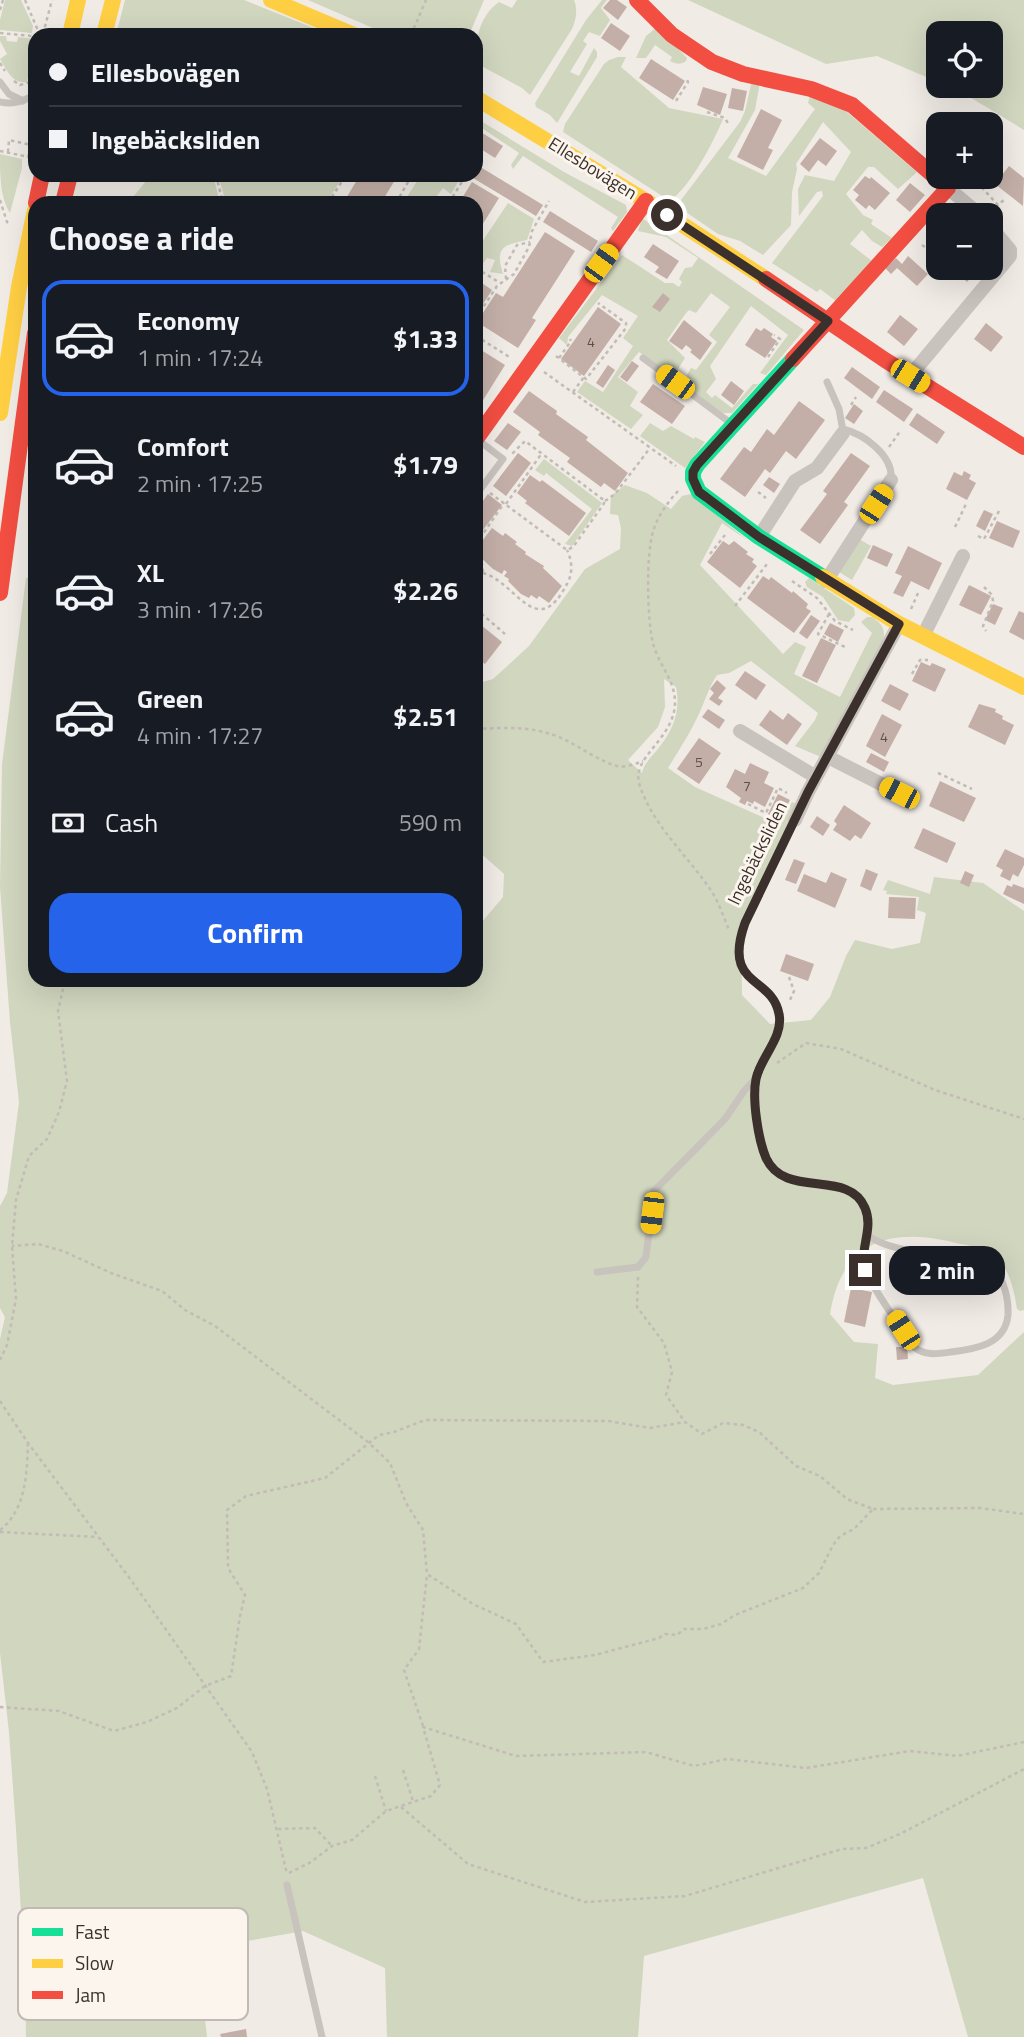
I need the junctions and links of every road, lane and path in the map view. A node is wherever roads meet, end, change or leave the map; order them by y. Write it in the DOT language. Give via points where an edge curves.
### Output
graph roads {
  1 [pos="3,0"];
  2 [pos="24,0"];
  3 [pos="52,0"];
  4 [pos="78,0"];
  5 [pos="113,0"];
  6 [pos="271,0"];
  7 [pos="426,0"];
  8 [pos="637,0"];
  9 [pos="0,10"];
  10 [pos="39,28"];
  11 [pos="44,28"];
  12 [pos="72,28"];
  13 [pos="106,28"];
  14 [pos="337,28"];
  15 [pos="414,28"];
  16 [pos="0,33"];
  17 [pos="28,36"];
  18 [pos="0,63"];
  19 [pos="686,78"];
  20 [pos="0,82"];
  21 [pos="28,83"];
  22 [pos="28,99"];
  23 [pos="23,101"];
  24 [pos="676,101"];
  25 [pos="0,102"];
  26 [pos="483,102"];
  27 [pos="707,112"];
  28 [pos="729,125"];
  29 [pos="28,144"];
  30 [pos="0,151"];
  31 [pos="8,152"];
  32 [pos="28,152"];
  33 [pos="926,169"];
  34 [pos="947,189"];
  35 [pos="949,189"];
  36 [pos="983,189"];
  37 [pos="1005,199"];
  38 [pos="0,200"];
  39 [pos="549,201"];
  40 [pos="646,201"];
  41 [pos="966,203"];
  42 [pos="14,215"];
  43 [pos="11,225"];
  44 [pos="8,236"];
  45 [pos="530,242"];
  46 [pos="1003,242"];
  47 [pos="28,244"];
  48 [pos="922,245"];
  49 [pos="926,248"];
  50 [pos="510,256"];
  51 [pos="521,261"];
  52 [pos="1003,266"];
  53 [pos="483,272"];
  54 [pos="506,279"];
  55 [pos="991,280"];
  56 [pos="500,283"];
  57 [pos="596,302"];
  58 [pos="483,308"];
  59 [pos="828,321"];
  60 [pos="576,329"];
  61 [pos="774,335"];
  62 [pos="483,339"];
  63 [pos="542,346"];
  64 [pos="559,358"];
  65 [pos="643,358"];
  66 [pos="766,361"];
  67 [pos="528,365"];
  68 [pos="910,376"];
  69 [pos="584,377"];
  70 [pos="827,382"];
  71 [pos="28,385"];
  72 [pos="572,393"];
  73 [pos="0,413"];
  74 [pos="732,424"];
  75 [pos="483,429"];
  76 [pos="901,430"];
  77 [pos="843,431"];
  78 [pos="483,444"];
  79 [pos="650,447"];
  80 [pos="1024,447"];
  81 [pos="542,453"];
  82 [pos="882,454"];
  83 [pos="503,459"];
  84 [pos="693,479"];
  85 [pos="891,480"];
  86 [pos="483,486"];
  87 [pos="483,488"];
  88 [pos="605,501"];
  89 [pos="967,502"];
  90 [pos="505,504"];
  91 [pos="999,511"];
  92 [pos="955,527"];
  93 [pos="726,532"];
  94 [pos="483,534"];
  95 [pos="978,536"];
  96 [pos="759,537"];
  97 [pos="567,550"];
  98 [pos="710,554"];
  99 [pos="964,556"];
  100 [pos="762,557"];
  101 [pos="483,568"];
  102 [pos="484,572"];
  103 [pos="785,575"];
  104 [pos="827,581"];
  105 [pos="984,587"];
  106 [pos="0,593"];
  107 [pos="735,606"];
  108 [pos="829,614"];
  109 [pos="483,615"];
  110 [pos="899,624"];
  111 [pos="853,630"];
  112 [pos="986,631"];
  113 [pos="505,634"];
  114 [pos="923,636"];
  115 [pos="845,647"];
  116 [pos="1024,687"];
  117 [pos="483,729"];
  118 [pos="740,731"];
  119 [pos="828,757"];
  120 [pos="643,761"];
  121 [pos="938,772"];
  122 [pos="816,777"];
  123 [pos="972,789"];
  124 [pos="787,793"];
  125 [pos="899,793"];
  126 [pos="748,804"];
  127 [pos="795,820"];
  128 [pos="739,945"];
  129 [pos="789,977"];
  130 [pos="63,987"];
  131 [pos="790,1000"];
  132 [pos="763,1063"];
  133 [pos="756,1078"];
  134 [pos="1024,1119"];
  135 [pos="867,1235"];
  136 [pos="12,1246"];
  137 [pos="638,1266"];
  138 [pos="597,1272"];
  139 [pos="0,1360"];
  140 [pos="0,1401"];
  141 [pos="685,1422"];
  142 [pos="368,1442"];
  143 [pos="28,1443"];
  144 [pos="873,1508"];
  145 [pos="1024,1514"];
  146 [pos="0,1531"];
  147 [pos="98,1537"];
  148 [pos="427,1574"];
  149 [pos="205,1686"];
  150 [pos="0,1707"];
  151 [pos="423,1727"];
  152 [pos="1024,1742"];
  153 [pos="1024,1769"];
  154 [pos="402,1770"];
  155 [pos="375,1776"];
  156 [pos="413,1801"];
  157 [pos="400,1806"];
  158 [pos="386,1811"];
  159 [pos="278,1829"];
  160 [pos="332,1846"];
  161 [pos="287,1874"];
  162 [pos="287,1885"];
  163 [pos="322,2037"];
  1 -- 9 [label="path"];
  2 -- 10 [label="path"];
  3 -- 11 [label="path"];
  4 -- 12 [label="main road"];
  5 -- 13 [label="main road"];
  6 -- 14 [label="main road"];
  7 -- 15 [label="path"];
  8 -- 33 [label="main road" via="701,58 743,74 798,83 852,105"];
  16 -- 17 [label="path"];
  18 -- 21 [label="path" via="10,79 20,85"];
  19 -- 24 [label="path"];
  20 -- 23 [label="lane" via="9,94"];
  22 -- 23 [label="lane"];
  23 -- 25 [label="lane"];
  26 -- 40 [label="main road, Ellesbovägen"];
  27 -- 28 [label="path" via="725,118"];
  29 -- 31 [label="path" via="9,141"];
  30 -- 31 [label="path"];
  31 -- 32 [label="path" via="26,157"];
  34 -- 59 [label="main road"];
  35 -- 41 [label="street"];
  36 -- 37 [label="path" via="998,205"];
  38 -- 43 [label="path"];
  39 -- 45 [label="path"];
  40 -- 59 [label="main road, Ellesbovägen"];
  40 -- 63 [label="main road"];
  42 -- 43 [label="path"];
  43 -- 44 [label="path"];
  45 -- 50 [label="path" via="519,243"];
  45 -- 51 [label="path"];
  46 -- 52 [label="street" via="1010,250"];
  47 -- 73 [label="main road"];
  48 -- 49 [label="path"];
  50 -- 51 [label="path"];
  50 -- 54 [label="path"];
  51 -- 54 [label="path"];
  53 -- 56 [label="path"];
  54 -- 56 [label="path"];
  55 -- 68 [label="street"];
  56 -- 58 [label="path"];
  57 -- 69 [label="path" via="627,326"];
  59 -- 68 [label="main road, Ellesbovägen"];
  59 -- 74 [label="main road"];
  60 -- 64 [label="path"];
  61 -- 66 [label="path" via="780,339"];
  62 -- 67 [label="path"];
  63 -- 64 [label="path"];
  63 -- 67 [label="main road"];
  64 -- 69 [label="path"];
  65 -- 74 [label="lane"];
  67 -- 72 [label="path"];
  67 -- 75 [label="main road"];
  68 -- 80 [label="main road, Ellesbovägen"];
  69 -- 72 [label="path"];
  70 -- 77 [label="lane"];
  71 -- 106 [label="main road"];
  72 -- 79 [label="path"];
  74 -- 84 [label="main road" via="697,465"];
  76 -- 82 [label="path"];
  77 -- 82 [label="lane" via="859,435"];
  77 -- 96 [label="street" via="817,468 795,481"];
  78 -- 83 [label="lane"];
  79 -- 84 [label="path"];
  79 -- 88 [label="path"];
  81 -- 83 [label="path" via="525,442"];
  81 -- 88 [label="path"];
  81 -- 90 [label="path"];
  82 -- 85 [label="lane"];
  83 -- 86 [label="lane"];
  84 -- 96 [label="main road" via="699,492"];
  84 -- 120 [label="path" via="668,501 650,545 650,629 658,659 674,689 675,704 666,734"];
  85 -- 104 [label="street"];
  87 -- 90 [label="path"];
  88 -- 97 [label="path"];
  89 -- 92 [label="path"];
  90 -- 94 [label="path"];
  90 -- 97 [label="path"];
  91 -- 95 [label="path" via="984,539"];
  93 -- 98 [label="path"];
  96 -- 104 [label="main road"];
  97 -- 102 [label="path" via="570,577 564,591 543,609 536,610"];
  99 -- 114 [label="street"];
  100 -- 107 [label="path" via="769,562"];
  101 -- 102 [label="path"];
  103 -- 108 [label="path" via="817,598"];
  104 -- 110 [label="main road"];
  105 -- 112 [label="path" via="993,601 983,626"];
  108 -- 111 [label="path"];
  108 -- 115 [label="path" via="818,634"];
  109 -- 113 [label="path"];
  110 -- 114 [label="main road"];
  110 -- 119 [label="street, Ingebäcksliden"];
  114 -- 116 [label="main road"];
  117 -- 120 [label="path" via="546,732 618,766"];
  118 -- 122 [label="street"];
  119 -- 122 [label="street, Ingebäcksliden"];
  119 -- 125 [label="street"];
  120 -- 128 [label="path" via="638,784 650,808 713,894"];
  121 -- 123 [label="path"];
  122 -- 127 [label="street, Ingebäcksliden"];
  124 -- 126 [label="path" via="778,788 766,813"];
  127 -- 128 [label="lane, Ingebäcksliden" via="745,923"];
  128 -- 132 [label="lane" via="744,972 772,999 779,1014"];
  129 -- 131 [label="path" via="794,991"];
  130 -- 136 [label="path" via="58,1011 67,1081 47,1139 29,1156 16,1200"];
  132 -- 133 [label="lane"];
  132 -- 134 [label="path" via="768,1069 806,1043 841,1049 935,1090"];
  133 -- 135 [label="lane" via="761,1142 774,1170 795,1181 853,1193 865,1207"];
  133 -- 137 [label="lane" via="725,1119 654,1191 646,1257"];
  135 -- 135 [label="lane" via="908,1250 982,1258 1002,1281 1007,1324 991,1342 974,1350 919,1351 868,1276 863,1263"];
  136 -- 139 [label="path" via="16,1299"];
  136 -- 142 [label="path" via="38,1244 63,1251 162,1291"];
  137 -- 138 [label="lane"];
  137 -- 141 [label="path" via="637,1307 664,1343 672,1372 666,1395"];
  140 -- 143 [label="path"];
  141 -- 142 [label="path" via="650,1428 608,1421 425,1420"];
  141 -- 144 [label="path" via="702,1434 723,1423 759,1432 796,1466 820,1476 847,1499"];
  142 -- 148 [label="path" via="390,1462 422,1530"];
  142 -- 149 [label="path" via="325,1478 246,1496 227,1510 228,1569 246,1595 231,1676"];
  143 -- 146 [label="path" via="26,1483 11,1522"];
  143 -- 147 [label="path"];
  144 -- 145 [label="path" via="980,1508"];
  144 -- 148 [label="path" via="832,1545 819,1573 803,1588 721,1624 558,1661 542,1662 516,1624 473,1604"];
  146 -- 147 [label="path"];
  147 -- 149 [label="path"];
  148 -- 151 [label="path" via="419,1649 404,1670"];
  149 -- 150 [label="path" via="147,1723 114,1731 59,1711"];
  149 -- 159 [label="path" via="251,1752"];
  151 -- 152 [label="path" via="516,1756 646,1752 694,1766 727,1759 806,1768 910,1751 957,1756"];
  151 -- 156 [label="path" via="440,1785 431,1796"];
  153 -- 157 [label="path" via="866,1848 842,1849 685,1896 660,1898 585,1902 468,1864"];
  154 -- 156 [label="path"];
  155 -- 158 [label="path"];
  156 -- 157 [label="path"];
  157 -- 158 [label="path"];
  158 -- 160 [label="path" via="352,1840"];
  159 -- 160 [label="path" via="315,1828"];
  159 -- 161 [label="path"];
  160 -- 161 [label="path"];
  161 -- 162 [label="path"];
  162 -- 163 [label="lane"];
}
